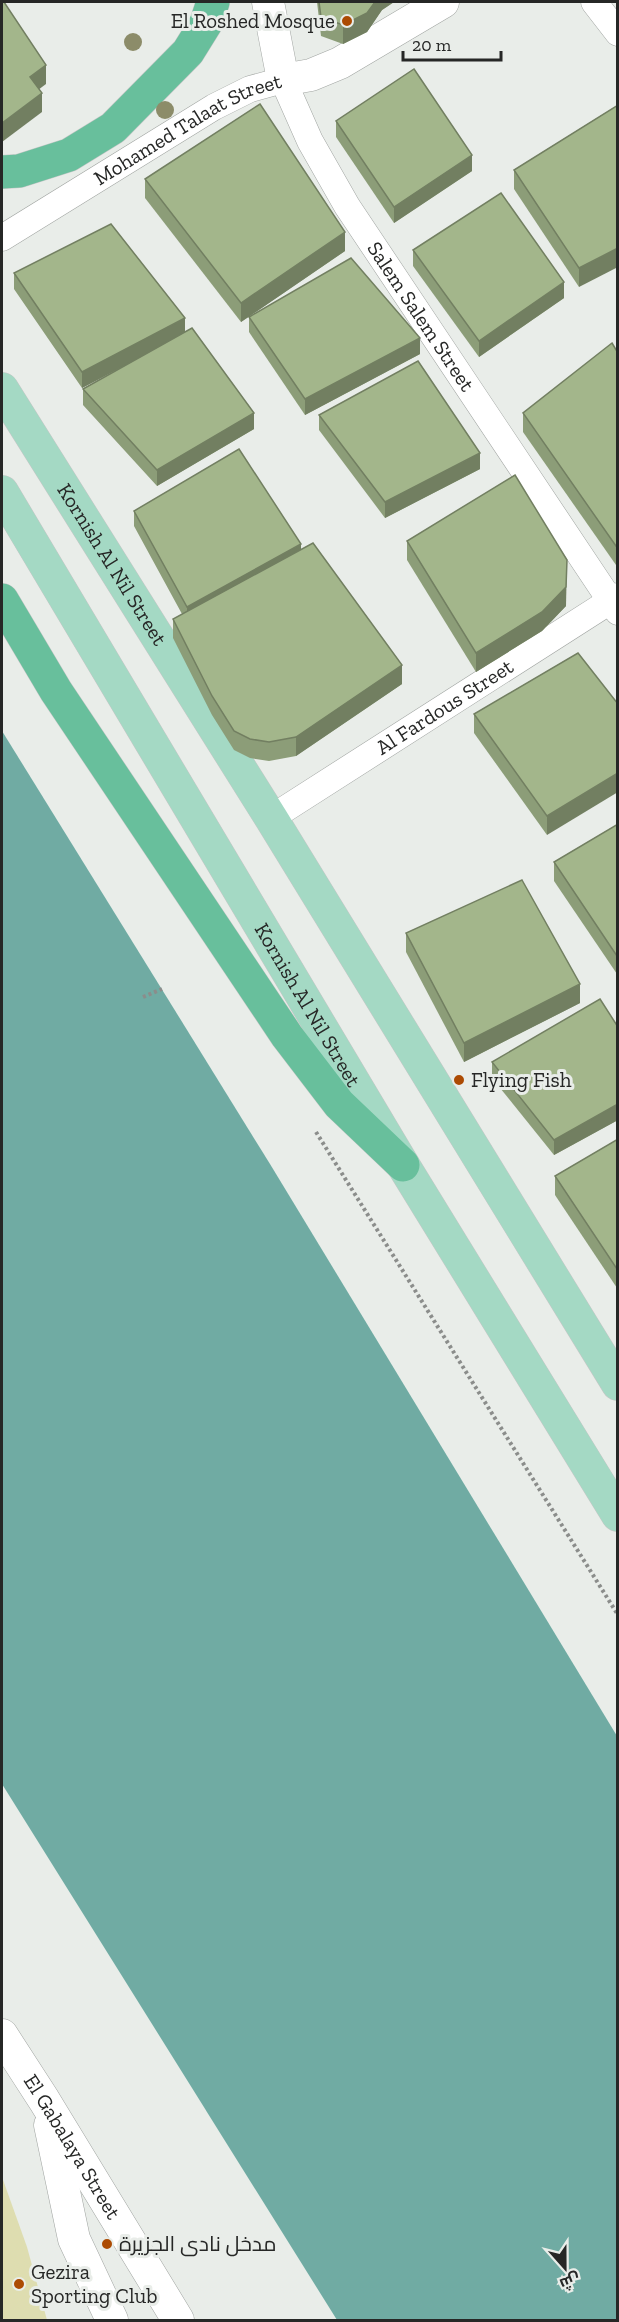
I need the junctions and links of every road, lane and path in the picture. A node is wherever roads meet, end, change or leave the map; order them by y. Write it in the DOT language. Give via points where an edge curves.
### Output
graph roads {
  1 [pos="213,2"];
  2 [pos="268,2"];
  3 [pos="443,2"];
  4 [pos="594,2"];
  5 [pos="618,33"];
  6 [pos="283,80"];
  7 [pos="2,172"];
  8 [pos="2,238"];
  9 [pos="2,389"];
  10 [pos="2,492"];
  11 [pos="2,600"];
  12 [pos="615,602"];
  13 [pos="271,818"];
  14 [pos="162,989"];
  15 [pos="143,997"];
  16 [pos="403,1165"];
  17 [pos="618,1384"];
  18 [pos="618,1515"];
  19 [pos="2,2035"];
  20 [pos="44,2100"];
  21 [pos="112,2320"];
  22 [pos="178,2320"];
  1 -- 7 [label="highway" via="206,23 188,52 113,129 69,155 19,171"];
  2 -- 6 [label="street, Salem Salem Street"];
  3 -- 6 [label="street, Mohamed Talaat Street" via="340,63 311,75"];
  4 -- 5 [label="street"];
  6 -- 8 [label="street, Mohamed Talaat Street" via="250,89 214,107"];
  6 -- 12 [label="street, Salem Salem Street" via="310,141 347,206"];
  9 -- 13 [label="main road, Kornish Al Nil Street"];
  10 -- 16 [label="main road, Kornish Al Nil Street"];
  11 -- 16 [label="highway" via="56,691 288,1036 339,1104"];
  12 -- 13 [label="street, Al Fardous Street"];
  13 -- 17 [label="main road, Kornish Al Nil Street"];
  14 -- 15 [label="path"];
  16 -- 18 [label="main road, Kornish Al Nil Street"];
  19 -- 20 [label="street, El Gabalaya Street"];
  20 -- 21 [label="street" via="74,2239"];
  20 -- 22 [label="street, El Gabalaya Street"];
}
